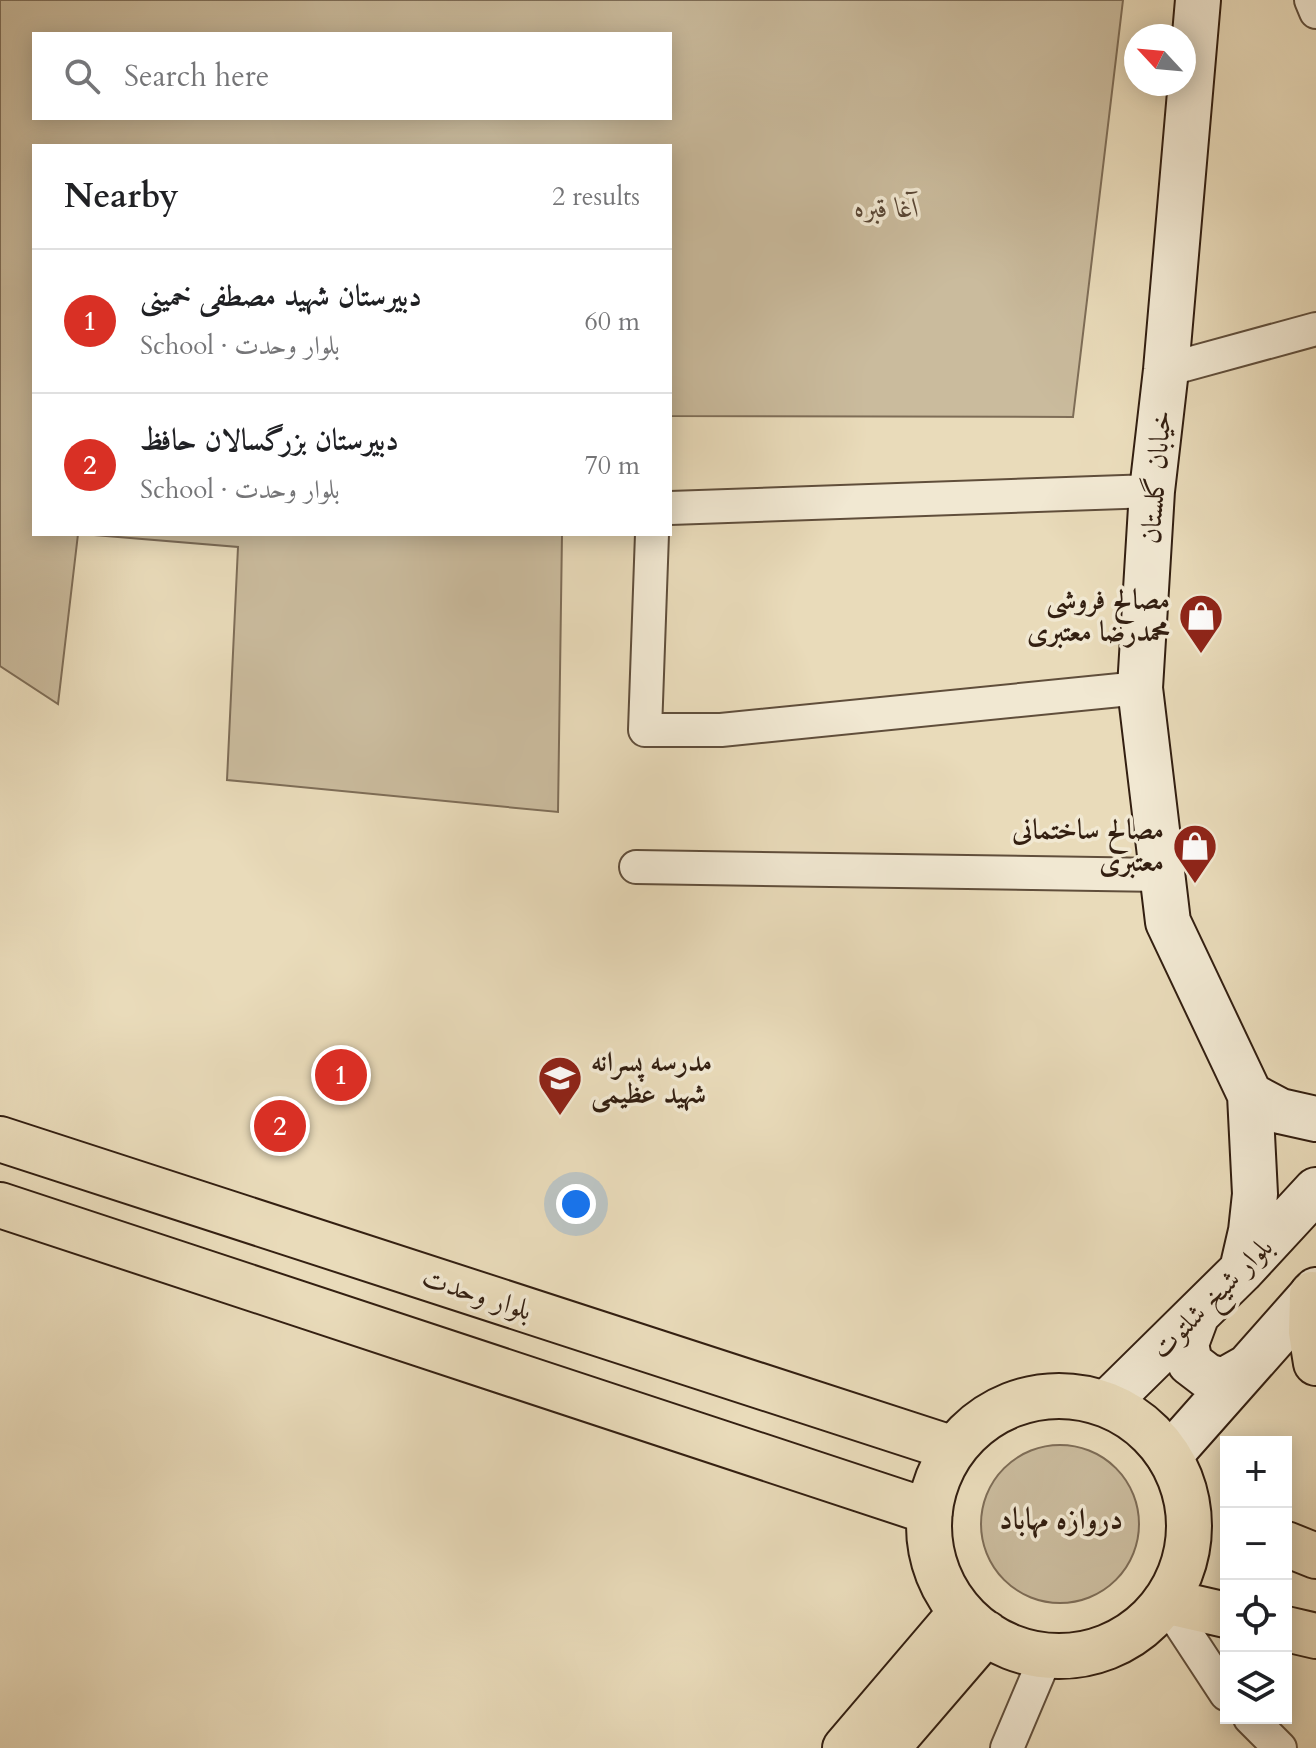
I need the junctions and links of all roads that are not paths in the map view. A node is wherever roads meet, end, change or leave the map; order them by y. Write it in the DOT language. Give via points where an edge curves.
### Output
graph roads {
  1 [pos="1198,0"];
  2 [pos="1311,0"];
  3 [pos="1316,12"];
  4 [pos="1316,329"];
  5 [pos="1166,370"];
  6 [pos="1152,491"];
  7 [pos="672,508"];
  8 [pos="652,536"];
  9 [pos="1140,688"];
  10 [pos="636,867"];
  11 [pos="1162,875"];
  12 [pos="1250,1095"];
  13 [pos="1316,1119"];
  14 [pos="0,1139"];
  15 [pos="1316,1190"];
  16 [pos="0,1205"];
  17 [pos="1242,1270"];
  18 [pos="1314,1292"];
  19 [pos="1196,1317"];
  20 [pos="1316,1363"];
  21 [pos="1246,1368"];
  22 [pos="1106,1404"];
  23 [pos="954,1449"];
  24 [pos="1169,1456"];
  25 [pos="930,1512"];
  26 [pos="1207,1512"];
  27 [pos="1292,1546"];
  28 [pos="1316,1556"];
  29 [pos="1165,1601"];
  30 [pos="1220,1614"];
  31 [pos="974,1623"];
  32 [pos="1292,1630"];
  33 [pos="1316,1636"];
  34 [pos="1046,1656"];
  35 [pos="1220,1685"];
  36 [pos="1256,1724"];
  37 [pos="845,1748"];
  38 [pos="887,1748"];
  39 [pos="1007,1748"];
  40 [pos="1280,1748"];
  1 -- 5 [label="main road, خیابان گلستان"];
  2 -- 3 [label="street"];
  4 -- 5 [label="street"];
  5 -- 6 [label="main road, خیابان گلستان"];
  6 -- 7 [label="street"];
  6 -- 9 [label="main road, خیابان گلستان"];
  8 -- 9 [label="street" via="645,730 721,730"];
  9 -- 11 [label="main road, خیابان گلستان"];
  10 -- 11 [label="street"];
  11 -- 12 [label="main road, خیابان گلستان" via="1168,922"];
  12 -- 13 [label="main road" via="1280,1111"];
  12 -- 17 [label="main road, خیابان گلستان" via="1255,1194"];
  14 -- 23 [label="main road, بلوار وحدت"];
  15 -- 17 [label="main road, بلوار شیخ شلتوت"];
  16 -- 25 [label="main road"];
  17 -- 19 [label="main road, بلوار شیخ شلتوت"];
  18 -- 20 [label="main road" via="1311,1332"];
  18 -- 21 [label="main road"];
  19 -- 21 [label="main road" via="1186,1344 1190,1363 1223,1381"];
  19 -- 22 [label="main road, بلوار شیخ شلتوت"];
  21 -- 24 [label="main road"];
  22 -- 23 [label="main road" via="1064,1395 1022,1401 984,1419"];
  22 -- 24 [label="main road" via="1131,1416"];
  23 -- 25 [label="main road" via="937,1479"];
  24 -- 26 [label="main road"];
  25 -- 31 [label="main road" via="937,1571 950,1598"];
  26 -- 29 [label="main road" via="1189,1538 1181,1571"];
  27 -- 28 [label="main road"];
  29 -- 30 [label="main road"];
  29 -- 34 [label="main road" via="1133,1633 1106,1647"];
  29 -- 35 [label="street"];
  31 -- 34 [label="main road" via="1014,1648"];
  31 -- 37 [label="main road"];
  31 -- 38 [label="main road"];
  32 -- 33 [label="main road"];
  34 -- 39 [label="street"];
  36 -- 40 [label="street"];
}
